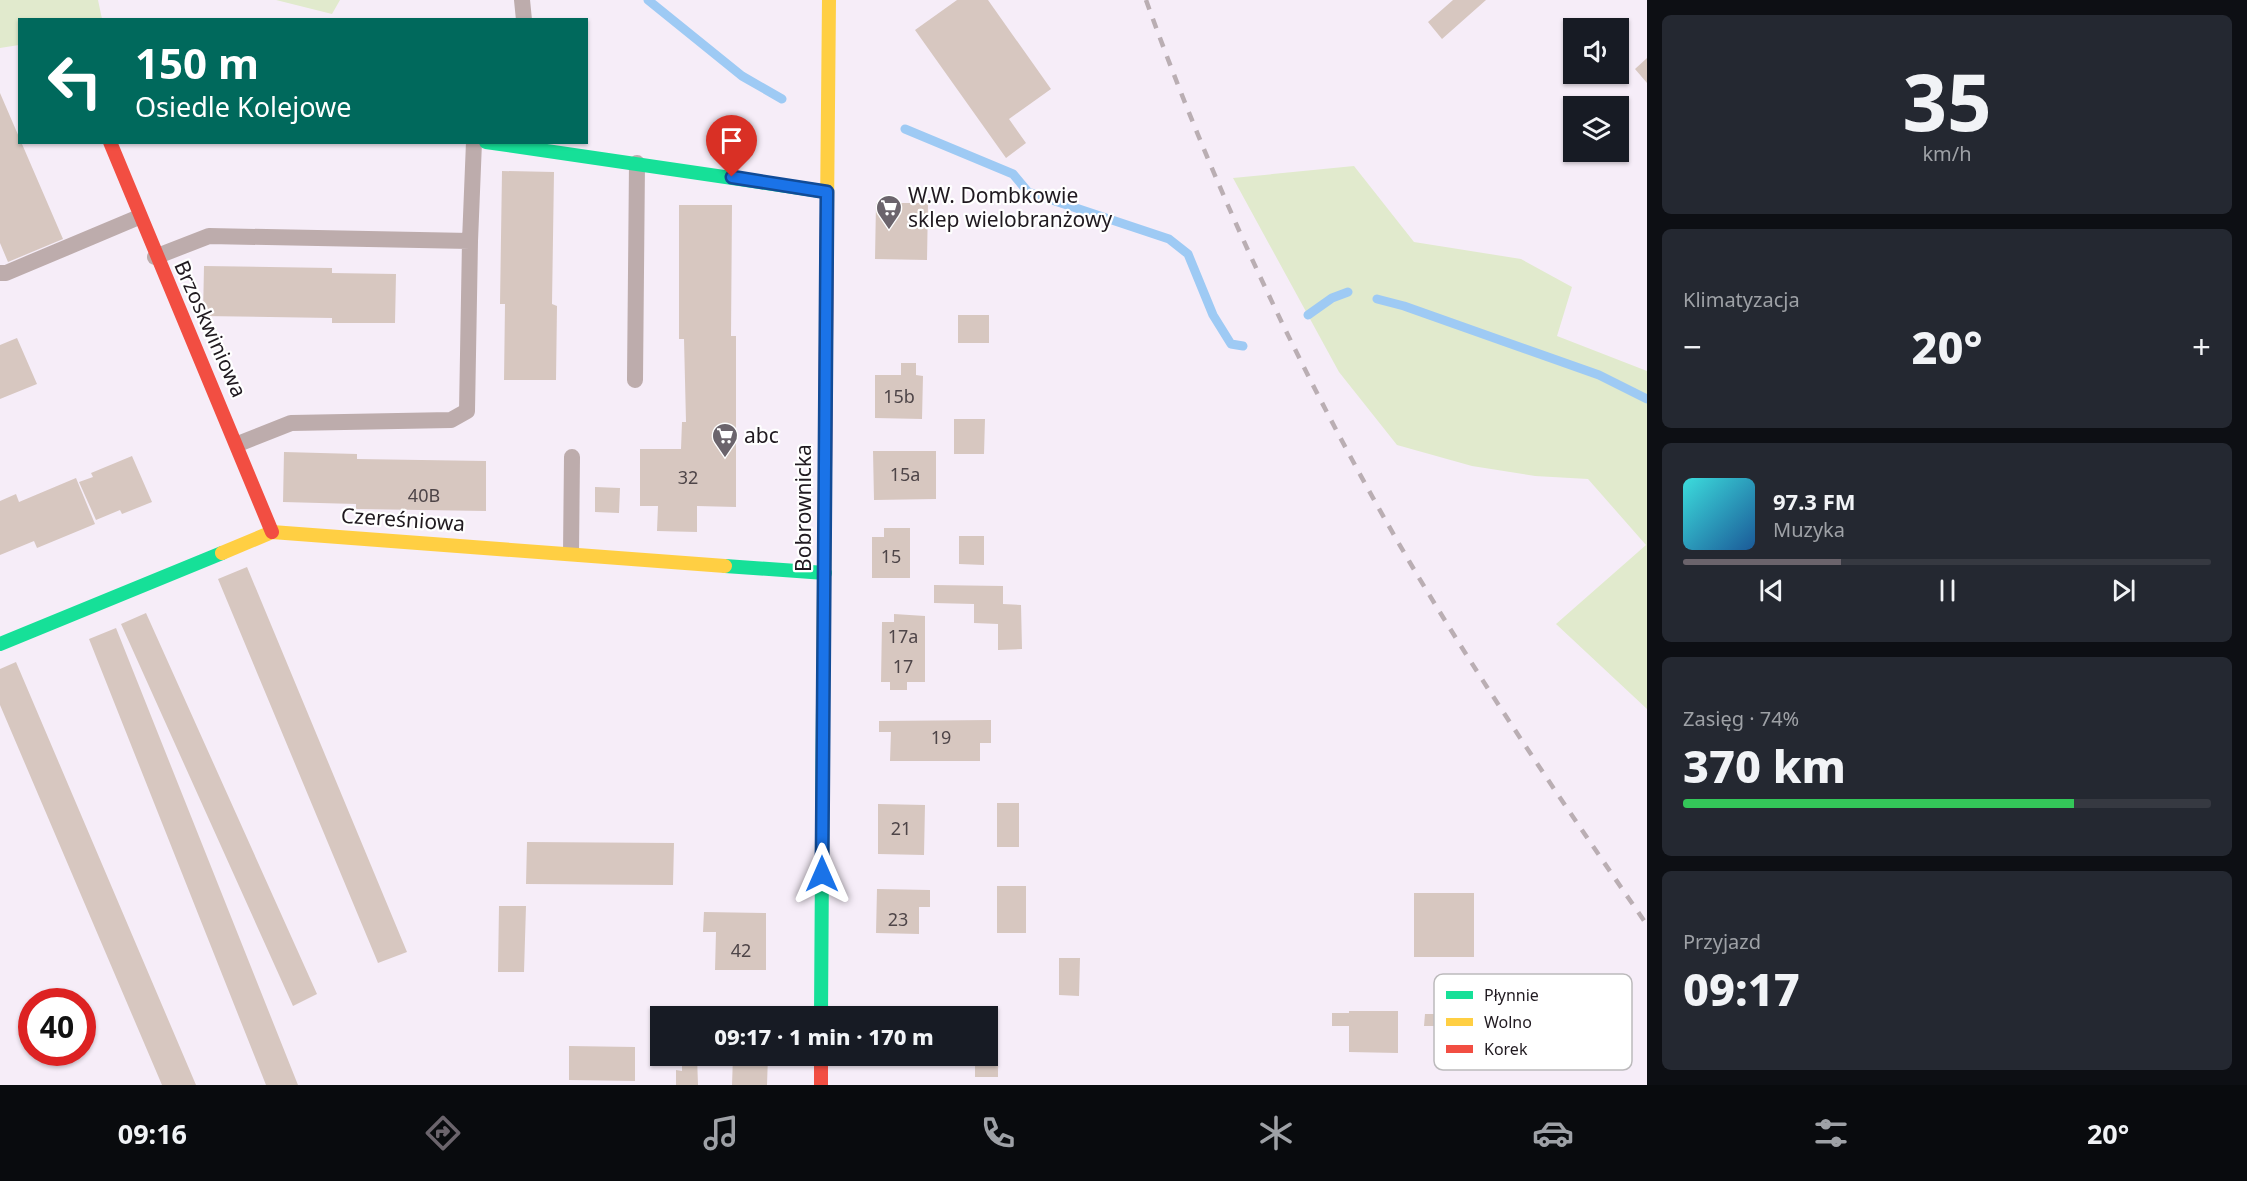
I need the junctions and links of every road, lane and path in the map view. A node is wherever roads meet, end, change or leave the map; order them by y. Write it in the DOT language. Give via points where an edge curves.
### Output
graph roads {
  1 [pos="522,0"];
  2 [pos="829,0"];
  3 [pos="524,18"];
  4 [pos="111,144"];
  5 [pos="474,144"];
  6 [pos="527,145"];
  7 [pos="637,163"];
  8 [pos="827,192"];
  9 [pos="139,218"];
  10 [pos="470,241"];
  11 [pos="155,257"];
  12 [pos="0,273"];
  13 [pos="635,380"];
  14 [pos="238,444"];
  15 [pos="572,458"];
  16 [pos="272,532"];
  17 [pos="572,553"];
  18 [pos="825,573"];
  19 [pos="0,644"];
  20 [pos="821,1006"];
  21 [pos="821,1066"];
  22 [pos="820,1085"];
  1 -- 3 [label="lane"];
  2 -- 8 [label="street, Bobrownicka"];
  4 -- 9 [label="street, Brzoskwiniowa"];
  5 -- 10 [label="lane"];
  6 -- 7 [label="street"];
  7 -- 8 [label="street"];
  7 -- 13 [label="lane"];
  8 -- 18 [label="street, Bobrownicka"];
  9 -- 11 [label="street, Brzoskwiniowa"];
  9 -- 12 [label="lane"];
  10 -- 11 [label="lane" via="209,236"];
  10 -- 14 [label="lane" via="467,411 451,420 291,423"];
  11 -- 14 [label="street, Brzoskwiniowa"];
  14 -- 16 [label="street, Brzoskwiniowa"];
  15 -- 17 [label="lane"];
  16 -- 17 [label="street, Czereśniowa"];
  16 -- 19 [label="street, Czereśniowa"];
  17 -- 18 [label="street, Czereśniowa"];
  18 -- 20 [label="street, Bobrownicka"];
  21 -- 22 [label="street"];
}
